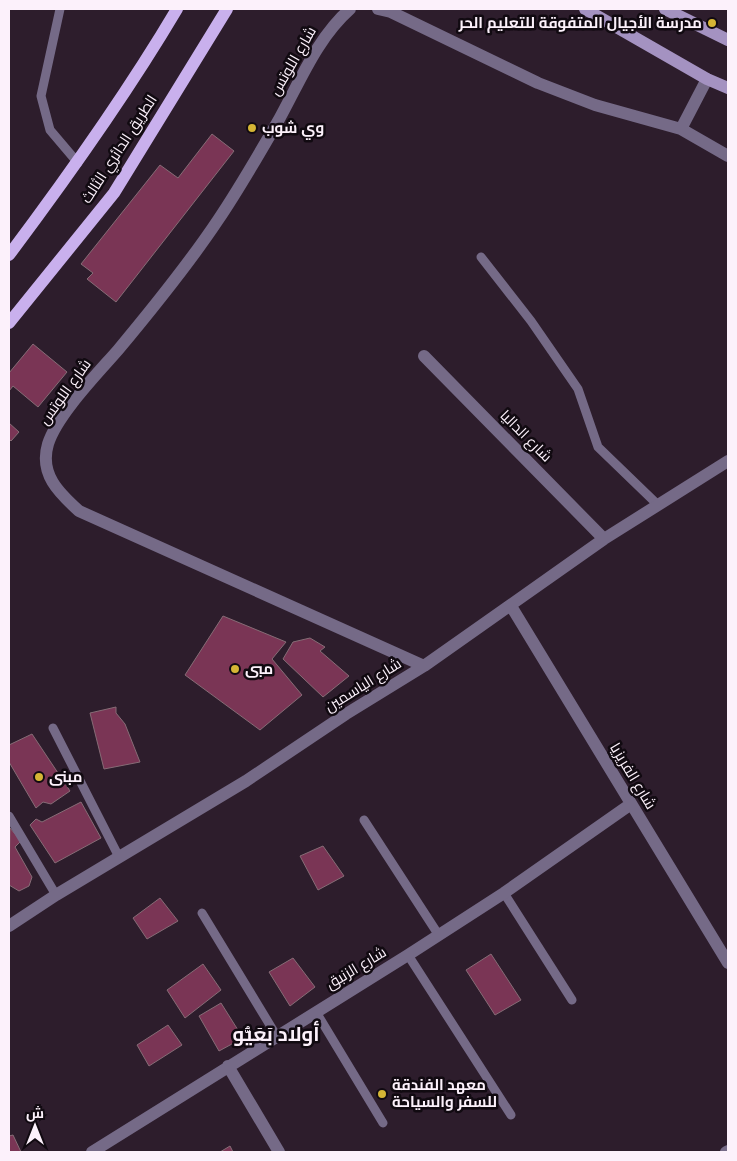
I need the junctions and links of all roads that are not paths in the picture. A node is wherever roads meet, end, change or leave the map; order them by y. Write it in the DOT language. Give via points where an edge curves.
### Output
graph roads {
  1 [pos="60,9"];
  2 [pos="177,9"];
  3 [pos="226,9"];
  4 [pos="350,9"];
  5 [pos="378,9"];
  6 [pos="585,9"];
  7 [pos="665,9"];
  8 [pos="728,40"];
  9 [pos="707,79"];
  10 [pos="728,88"];
  11 [pos="681,129"];
  12 [pos="728,156"];
  13 [pos="78,163"];
  14 [pos="9,255"];
  15 [pos="481,257"];
  16 [pos="9,323"];
  17 [pos="424,356"];
  18 [pos="728,461"];
  19 [pos="657,504"];
  20 [pos="604,539"];
  21 [pos="511,606"];
  22 [pos="424,666"];
  23 [pos="53,728"];
  24 [pos="631,804"];
  25 [pos="9,816"];
  26 [pos="364,820"];
  27 [pos="119,857"];
  28 [pos="504,893"];
  29 [pos="56,895"];
  30 [pos="202,913"];
  31 [pos="9,926"];
  32 [pos="438,934"];
  33 [pos="408,955"];
  34 [pos="728,963"];
  35 [pos="572,1000"];
  36 [pos="316,1012"];
  37 [pos="276,1036"];
  38 [pos="228,1066"];
  39 [pos="511,1115"];
  40 [pos="383,1123"];
  41 [pos="92,1152"];
  42 [pos="279,1152"];
  1 -- 13 [label="lane" via="40,96 50,130"];
  2 -- 13 [label="main road, الطريق الدائري الثالث"];
  3 -- 16 [label="main road, الطريق الدائري الثالث" via="114,193"];
  4 -- 22 [label="street, شارع اللوتس" via="334,23 317,48 277,124 218,221 63,419 48,443 45,461 57,491 79,511"];
  5 -- 11 [label="street" via="391,12 538,83 587,102"];
  6 -- 9 [label="main road"];
  7 -- 8 [label="main road"];
  9 -- 10 [label="main road"];
  9 -- 11 [label="street"];
  11 -- 12 [label="street"];
  13 -- 14 [label="main road, الطريق الدائري الثالث"];
  15 -- 19 [label="lane" via="578,389 598,447"];
  17 -- 20 [label="street, شارع الداليا"];
  18 -- 19 [label="street, شارع الياسمين"];
  19 -- 20 [label="street, شارع الياسمين"];
  20 -- 21 [label="street, شارع الياسمين"];
  21 -- 22 [label="street, شارع الياسمين"];
  21 -- 24 [label="street, شارع الفريزيا"];
  22 -- 27 [label="street, شارع الياسمين" via="246,781"];
  23 -- 27 [label="lane"];
  24 -- 28 [label="street, شارع الزنبق"];
  24 -- 34 [label="street, شارع الفريزيا"];
  25 -- 29 [label="lane"];
  26 -- 32 [label="lane"];
  27 -- 29 [label="street, شارع الياسمين"];
  28 -- 32 [label="street, شارع الزنبق"];
  28 -- 35 [label="lane"];
  29 -- 31 [label="street, شارع الياسمين"];
  30 -- 37 [label="lane"];
  32 -- 33 [label="street, شارع الزنبق"];
  33 -- 36 [label="street, شارع الزنبق"];
  33 -- 39 [label="lane"];
  36 -- 37 [label="street, شارع الزنبق"];
  36 -- 40 [label="lane"];
  37 -- 38 [label="street, شارع الزنبق"];
  38 -- 41 [label="street, شارع الزنبق"];
  38 -- 42 [label="street"];
}
